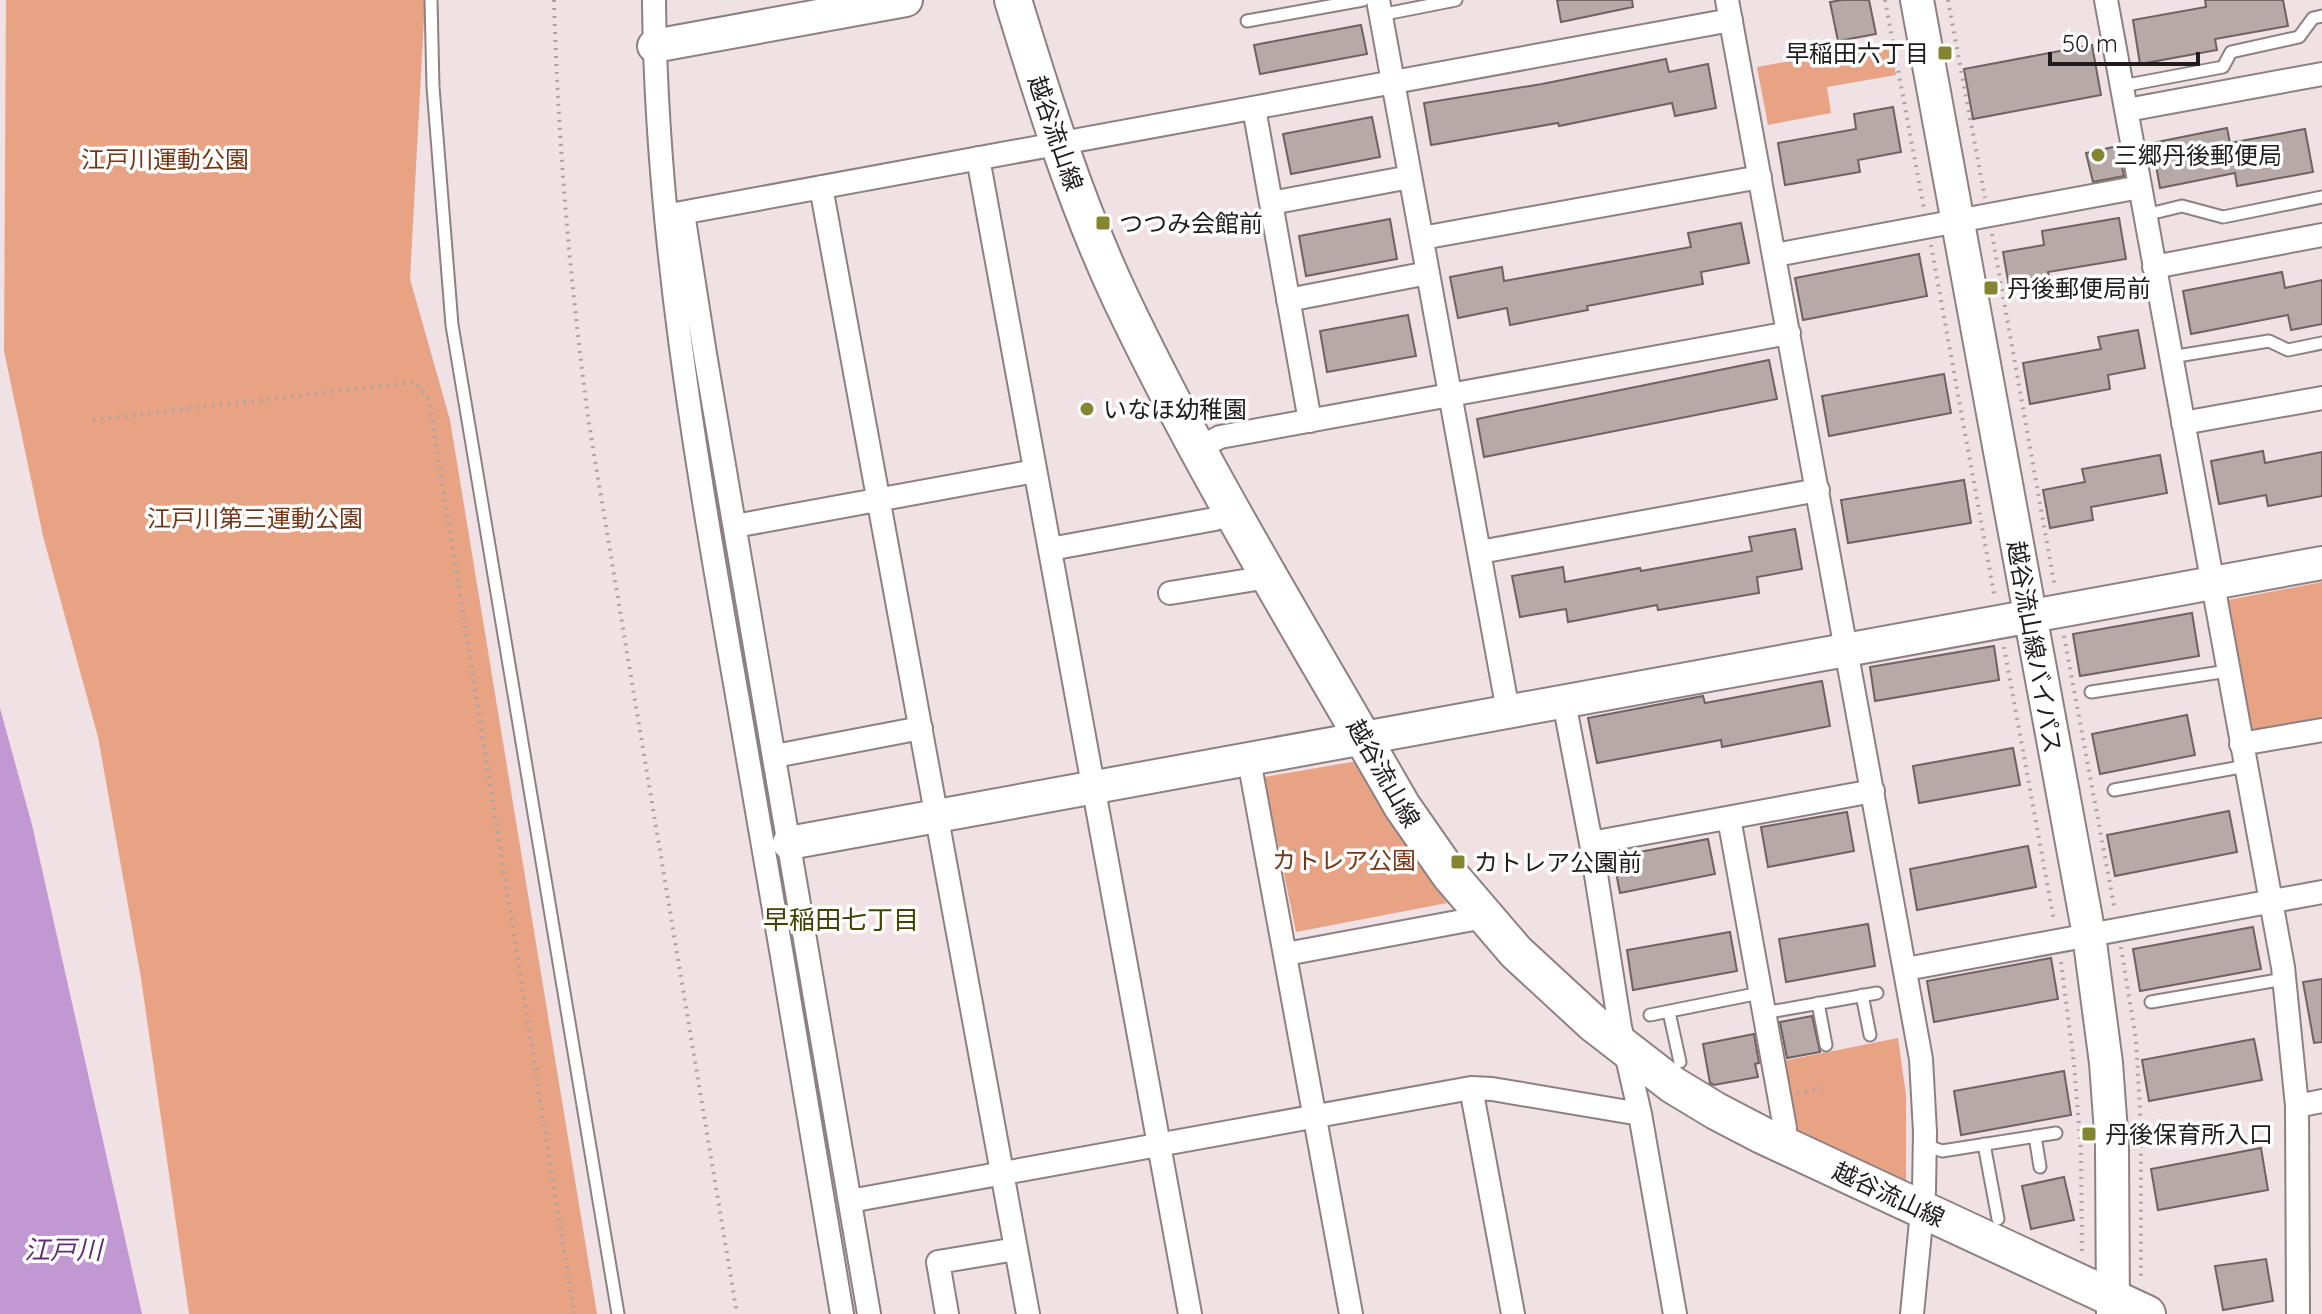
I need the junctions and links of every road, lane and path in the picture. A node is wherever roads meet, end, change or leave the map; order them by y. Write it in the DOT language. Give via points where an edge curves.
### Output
graph roads {
  1 [pos="431,0"];
  2 [pos="554,0"];
  3 [pos="654,0"];
  4 [pos="906,0"];
  5 [pos="1013,0"];
  6 [pos="1456,0"];
  7 [pos="1885,0"];
  8 [pos="1917,0"];
  9 [pos="2106,0"];
  10 [pos="1374,5"];
  11 [pos="1729,10"];
  12 [pos="2322,16"];
  13 [pos="1247,21"];
  14 [pos="654,46"];
  15 [pos="2322,74"];
  16 [pos="1393,82"];
  17 [pos="2122,86"];
  18 [pos="1254,108"];
  19 [pos="2127,110"];
  20 [pos="1058,144"];
  21 [pos="978,158"];
  22 [pos="1410,177"];
  23 [pos="1760,177"];
  24 [pos="821,187"];
  25 [pos="2140,187"];
  26 [pos="2322,197"];
  27 [pos="1271,203"];
  28 [pos="675,214"];
  29 [pos="2145,215"];
  30 [pos="1943,225"];
  31 [pos="2322,235"];
  32 [pos="1422,238"];
  33 [pos="1775,255"];
  34 [pos="2154,267"];
  35 [pos="1428,273"];
  36 [pos="1288,300"];
  37 [pos="1789,333"];
  38 [pos="2322,343"];
  39 [pos="2171,357"];
  40 [pos="1450,396"];
  41 [pos="2322,398"];
  42 [pos="93,420"];
  43 [pos="1310,421"];
  44 [pos="2183,423"];
  45 [pos="1199,448"];
  46 [pos="1035,471"];
  47 [pos="1818,490"];
  48 [pos="878,499"];
  49 [pos="1233,510"];
  50 [pos="735,526"];
  51 [pos="1050,549"];
  52 [pos="1480,552"];
  53 [pos="2322,563"];
  54 [pos="1268,572"];
  55 [pos="2213,582"];
  56 [pos="1170,593"];
  57 [pos="2014,619"];
  58 [pos="1847,649"];
  59 [pos="2228,671"];
  60 [pos="2091,692"];
  61 [pos="1564,702"];
  62 [pos="1508,711"];
  63 [pos="921,728"];
  64 [pos="2322,730"];
  65 [pos="1363,738"];
  66 [pos="2243,755"];
  67 [pos="775,756"];
  68 [pos="1249,760"];
  69 [pos="1093,788"];
  70 [pos="2114,790"];
  71 [pos="1873,791"];
  72 [pos="936,817"];
  73 [pos="1729,818"];
  74 [pos="789,843"];
  75 [pos="1591,843"];
  76 [pos="2322,892"];
  77 [pos="2272,901"];
  78 [pos="1484,917"];
  79 [pos="2073,938"];
  80 [pos="1286,954"];
  81 [pos="1906,969"];
  82 [pos="2284,979"];
  83 [pos="1877,993"];
  84 [pos="1862,995"];
  85 [pos="2151,1002"];
  86 [pos="1762,1003"];
  87 [pos="1818,1003"];
  88 [pos="1669,1012"];
  89 [pos="1650,1015"];
  90 [pos="1870,1035"];
  91 [pos="1826,1045"];
  92 [pos="1625,1051"];
  93 [pos="1680,1062"];
  94 [pos="1471,1088"];
  95 [pos="2322,1101"];
  96 [pos="2297,1106"];
  97 [pos="1640,1114"];
  98 [pos="1314,1116"];
  99 [pos="2056,1133"];
  100 [pos="2035,1136"];
  101 [pos="1780,1142"];
  102 [pos="1984,1144"];
  103 [pos="1160,1145"];
  104 [pos="1925,1145"];
  105 [pos="2040,1167"];
  106 [pos="1002,1173"];
  107 [pos="850,1201"];
  108 [pos="2322,1206"];
  109 [pos="1923,1209"];
  110 [pos="2299,1210"];
  111 [pos="1998,1219"];
  112 [pos="1016,1249"];
  113 [pos="2103,1299"];
  114 [pos="574,1314"];
  115 [pos="618,1314"];
  116 [pos="737,1314"];
  117 [pos="842,1314"];
  118 [pos="869,1314"];
  119 [pos="947,1314"];
  120 [pos="1028,1314"];
  121 [pos="1190,1314"];
  122 [pos="1351,1314"];
  123 [pos="1513,1314"];
  124 [pos="1675,1314"];
  125 [pos="1912,1314"];
  126 [pos="2147,1314"];
  127 [pos="2298,1314"];
  1 -- 115 [label="lane" via="452,325"];
  2 -- 116 [label="path" via="561,169 587,411"];
  3 -- 14 [label="street"];
  4 -- 14 [label="street"];
  5 -- 20 [label="main road, 越谷流山線"];
  6 -- 10 [label="lane"];
  7 -- 30 [label="path"];
  8 -- 30 [label="street, 越谷流山線バイパス"];
  9 -- 17 [label="street"];
  10 -- 13 [label="lane"];
  10 -- 16 [label="street"];
  11 -- 16 [label="street"];
  11 -- 23 [label="street"];
  12 -- 17 [label="lane" via="2313,18 2299,37 2231,52 2223,67"];
  14 -- 28 [label="street"];
  15 -- 19 [label="street"];
  16 -- 18 [label="street"];
  16 -- 22 [label="street"];
  17 -- 19 [label="street"];
  18 -- 20 [label="street"];
  18 -- 27 [label="street"];
  19 -- 25 [label="street"];
  20 -- 21 [label="street"];
  20 -- 45 [label="main road, 越谷流山線" via="1119,296"];
  21 -- 24 [label="street"];
  21 -- 46 [label="street"];
  22 -- 27 [label="street"];
  22 -- 32 [label="street"];
  23 -- 32 [label="street"];
  23 -- 33 [label="street"];
  24 -- 28 [label="street"];
  24 -- 48 [label="street"];
  25 -- 29 [label="street"];
  25 -- 30 [label="street"];
  26 -- 29 [label="lane" via="2223,217 2182,206"];
  27 -- 36 [label="street"];
  28 -- 50 [label="street"];
  28 -- 117 [label="street" via="676,317"];
  29 -- 34 [label="street"];
  30 -- 33 [label="street"];
  30 -- 57 [label="street, 越谷流山線バイパス"];
  30 -- 57 [label="path"];
  31 -- 34 [label="street"];
  32 -- 35 [label="street"];
  33 -- 37 [label="street"];
  34 -- 39 [label="street"];
  35 -- 36 [label="street"];
  35 -- 40 [label="street"];
  36 -- 43 [label="street"];
  37 -- 40 [label="street"];
  37 -- 47 [label="street"];
  38 -- 39 [label="lane" via="2288,350 2269,341"];
  39 -- 44 [label="street"];
  40 -- 43 [label="street"];
  40 -- 52 [label="street"];
  41 -- 44 [label="street"];
  42 -- 114 [label="path" via="415,382 429,399"];
  43 -- 45 [label="street" via="1220,437"];
  44 -- 55 [label="street"];
  45 -- 49 [label="main road, 越谷流山線"];
  46 -- 48 [label="street"];
  46 -- 51 [label="street"];
  47 -- 52 [label="street"];
  47 -- 58 [label="street"];
  48 -- 50 [label="street"];
  48 -- 63 [label="street"];
  49 -- 51 [label="street" via="1215,519"];
  49 -- 54 [label="main road, 越谷流山線"];
  50 -- 67 [label="street"];
  51 -- 69 [label="street"];
  52 -- 62 [label="street"];
  53 -- 55 [label="street"];
  54 -- 56 [label="street" via="1256,579"];
  54 -- 65 [label="main road, 越谷流山線"];
  55 -- 57 [label="street"];
  55 -- 59 [label="street"];
  57 -- 58 [label="street"];
  57 -- 79 [label="street, 越谷流山線バイパス"];
  57 -- 79 [label="path"];
  58 -- 61 [label="street"];
  58 -- 71 [label="street"];
  59 -- 60 [label="lane"];
  59 -- 66 [label="street"];
  61 -- 62 [label="street"];
  61 -- 75 [label="street"];
  62 -- 65 [label="street"];
  63 -- 67 [label="street"];
  63 -- 72 [label="street"];
  64 -- 66 [label="street"];
  65 -- 68 [label="street"];
  65 -- 78 [label="main road, 越谷流山線" via="1424,840"];
  66 -- 70 [label="lane"];
  66 -- 77 [label="street"];
  67 -- 74 [label="street"];
  68 -- 69 [label="street" via="1202,764"];
  68 -- 80 [label="street"];
  69 -- 72 [label="street"];
  69 -- 103 [label="street"];
  71 -- 73 [label="street"];
  71 -- 81 [label="street"];
  72 -- 74 [label="street"];
  72 -- 106 [label="street"];
  73 -- 75 [label="street"];
  73 -- 86 [label="street"];
  74 -- 107 [label="street"];
  75 -- 92 [label="street"];
  76 -- 77 [label="street"];
  77 -- 79 [label="street"];
  77 -- 82 [label="street"];
  78 -- 80 [label="street"];
  78 -- 92 [label="main road, 越谷流山線" via="1551,987"];
  79 -- 81 [label="street"];
  79 -- 113 [label="path" via="2081,1151"];
  79 -- 113 [label="street, 越谷流山線バイパス" via="2106,1063 2112,1146"];
  80 -- 98 [label="street"];
  81 -- 104 [label="street" via="1921,1059"];
  82 -- 85 [label="lane"];
  82 -- 96 [label="street"];
  83 -- 84 [label="lane"];
  84 -- 87 [label="lane"];
  84 -- 90 [label="lane"];
  86 -- 87 [label="lane"];
  86 -- 88 [label="lane"];
  86 -- 101 [label="street" via="1785,1128"];
  87 -- 91 [label="lane"];
  88 -- 89 [label="lane"];
  88 -- 93 [label="lane"];
  92 -- 97 [label="street"];
  92 -- 101 [label="main road, 越谷流山線" via="1716,1111"];
  94 -- 97 [label="street"];
  94 -- 98 [label="street"];
  94 -- 123 [label="street"];
  95 -- 96 [label="street"];
  96 -- 110 [label="street"];
  97 -- 124 [label="street"];
  98 -- 103 [label="street"];
  98 -- 122 [label="street"];
  99 -- 100 [label="lane"];
  100 -- 102 [label="lane"];
  100 -- 105 [label="lane"];
  101 -- 109 [label="main road, 越谷流山線"];
  102 -- 104 [label="lane" via="1942,1151"];
  102 -- 111 [label="lane"];
  103 -- 106 [label="street"];
  103 -- 121 [label="street"];
  104 -- 109 [label="street"];
  106 -- 107 [label="street"];
  106 -- 112 [label="street"];
  107 -- 118 [label="street"];
  108 -- 110 [label="street"];
  109 -- 113 [label="main road, 越谷流山線"];
  109 -- 125 [label="street"];
  110 -- 127 [label="street"];
  112 -- 119 [label="street" via="938,1262"];
  112 -- 120 [label="street"];
  113 -- 126 [label="main road, 越谷流山線"];
}
